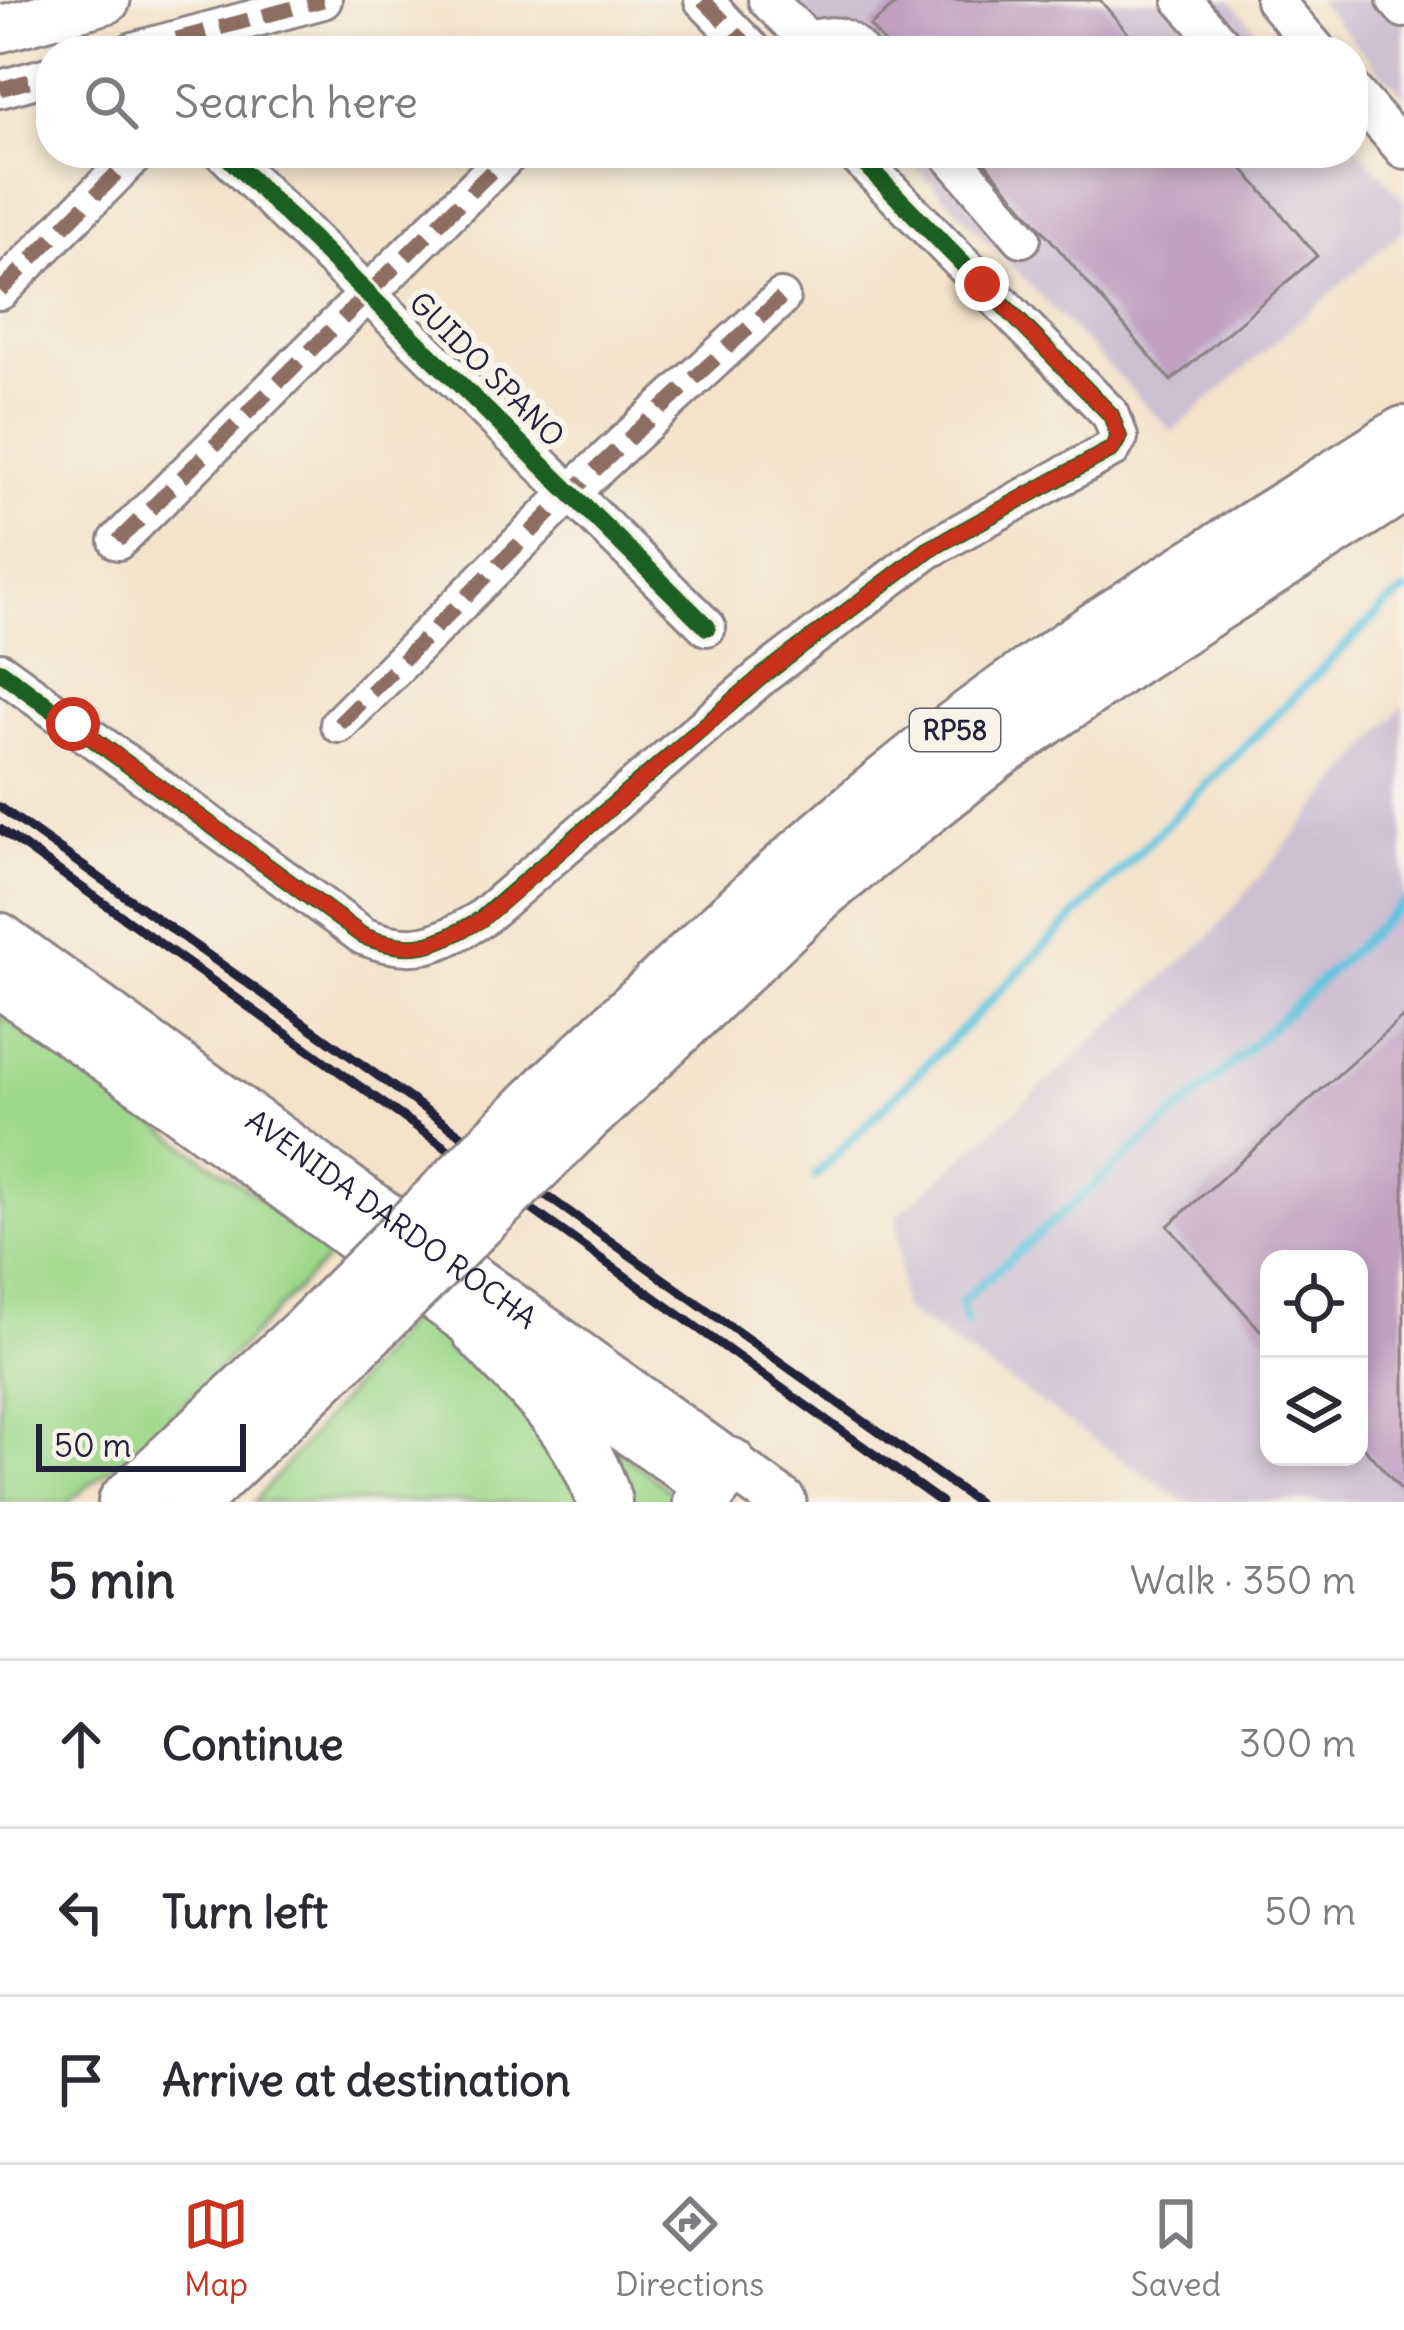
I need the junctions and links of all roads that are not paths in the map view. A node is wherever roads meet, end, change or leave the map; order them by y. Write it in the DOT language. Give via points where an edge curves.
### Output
graph roads {
  1 [pos="323,0"];
  2 [pos="704,0"];
  3 [pos="767,0"];
  4 [pos="1182,0"];
  5 [pos="1274,0"];
  6 [pos="1396,0"];
  7 [pos="1404,9"];
  8 [pos="115,20"];
  9 [pos="0,29"];
  10 [pos="49,36"];
  11 [pos="739,36"];
  12 [pos="804,36"];
  13 [pos="1214,36"];
  14 [pos="1305,36"];
  15 [pos="36,39"];
  16 [pos="0,48"];
  17 [pos="36,79"];
  18 [pos="0,89"];
  19 [pos="1368,108"];
  20 [pos="1404,150"];
  21 [pos="122,168"];
  22 [pos="239,168"];
  23 [pos="495,168"];
  24 [pos="869,168"];
  25 [pos="961,168"];
  26 [pos="1022,238"];
  27 [pos="0,291"];
  28 [pos="370,295"];
  29 [pos="782,298"];
  30 [pos="1404,434"];
  31 [pos="1404,483"];
  32 [pos="569,494"];
  33 [pos="118,542"];
  34 [pos="707,627"];
  35 [pos="0,671"];
  36 [pos="339,724"];
  37 [pos="0,936"];
  38 [pos="0,986"];
  39 [pos="566,1104"];
  40 [pos="479,1330"];
  41 [pos="323,1356"];
  42 [pos="734,1491"];
  43 [pos="126,1502"];
  44 [pos="191,1502"];
  45 [pos="230,1502"];
  46 [pos="604,1502"];
  1 -- 8 [label="street"];
  2 -- 11 [label="street"];
  3 -- 12 [label="street"];
  4 -- 13 [label="street"];
  5 -- 14 [label="street"];
  6 -- 7 [label="street"];
  8 -- 9 [label="main road"];
  8 -- 10 [label="street"];
  15 -- 16 [label="street"];
  17 -- 18 [label="street"];
  19 -- 20 [label="street"];
  21 -- 27 [label="street"];
  22 -- 28 [label="street, GUIDO SPANO"];
  23 -- 28 [label="street"];
  24 -- 35 [label="street" via="1111,415 1119,437 1112,449 928,550 761,677 482,919 419,948 363,936"];
  25 -- 26 [label="street"];
  28 -- 32 [label="street, GUIDO SPANO"];
  28 -- 33 [label="street"];
  29 -- 32 [label="street"];
  30 -- 39 [label="highway, RP58" via="1030,674 906,766 781,870"];
  31 -- 39 [label="highway, RP58" via="996,752"];
  32 -- 34 [label="street, GUIDO SPANO"];
  32 -- 36 [label="street"];
  37 -- 42 [label="main road, AVENIDA DARDO ROCHA"];
  38 -- 40 [label="main road, AVENIDA DARDO ROCHA"];
  39 -- 41 [label="highway, RP58, bridge"];
  40 -- 42 [label="main road, AVENIDA DARDO ROCHA"];
  40 -- 46 [label="highway" via="574,1436"];
  41 -- 43 [label="highway, RP58"];
  41 -- 44 [label="highway, RP58"];
  41 -- 45 [label="highway"];
}
